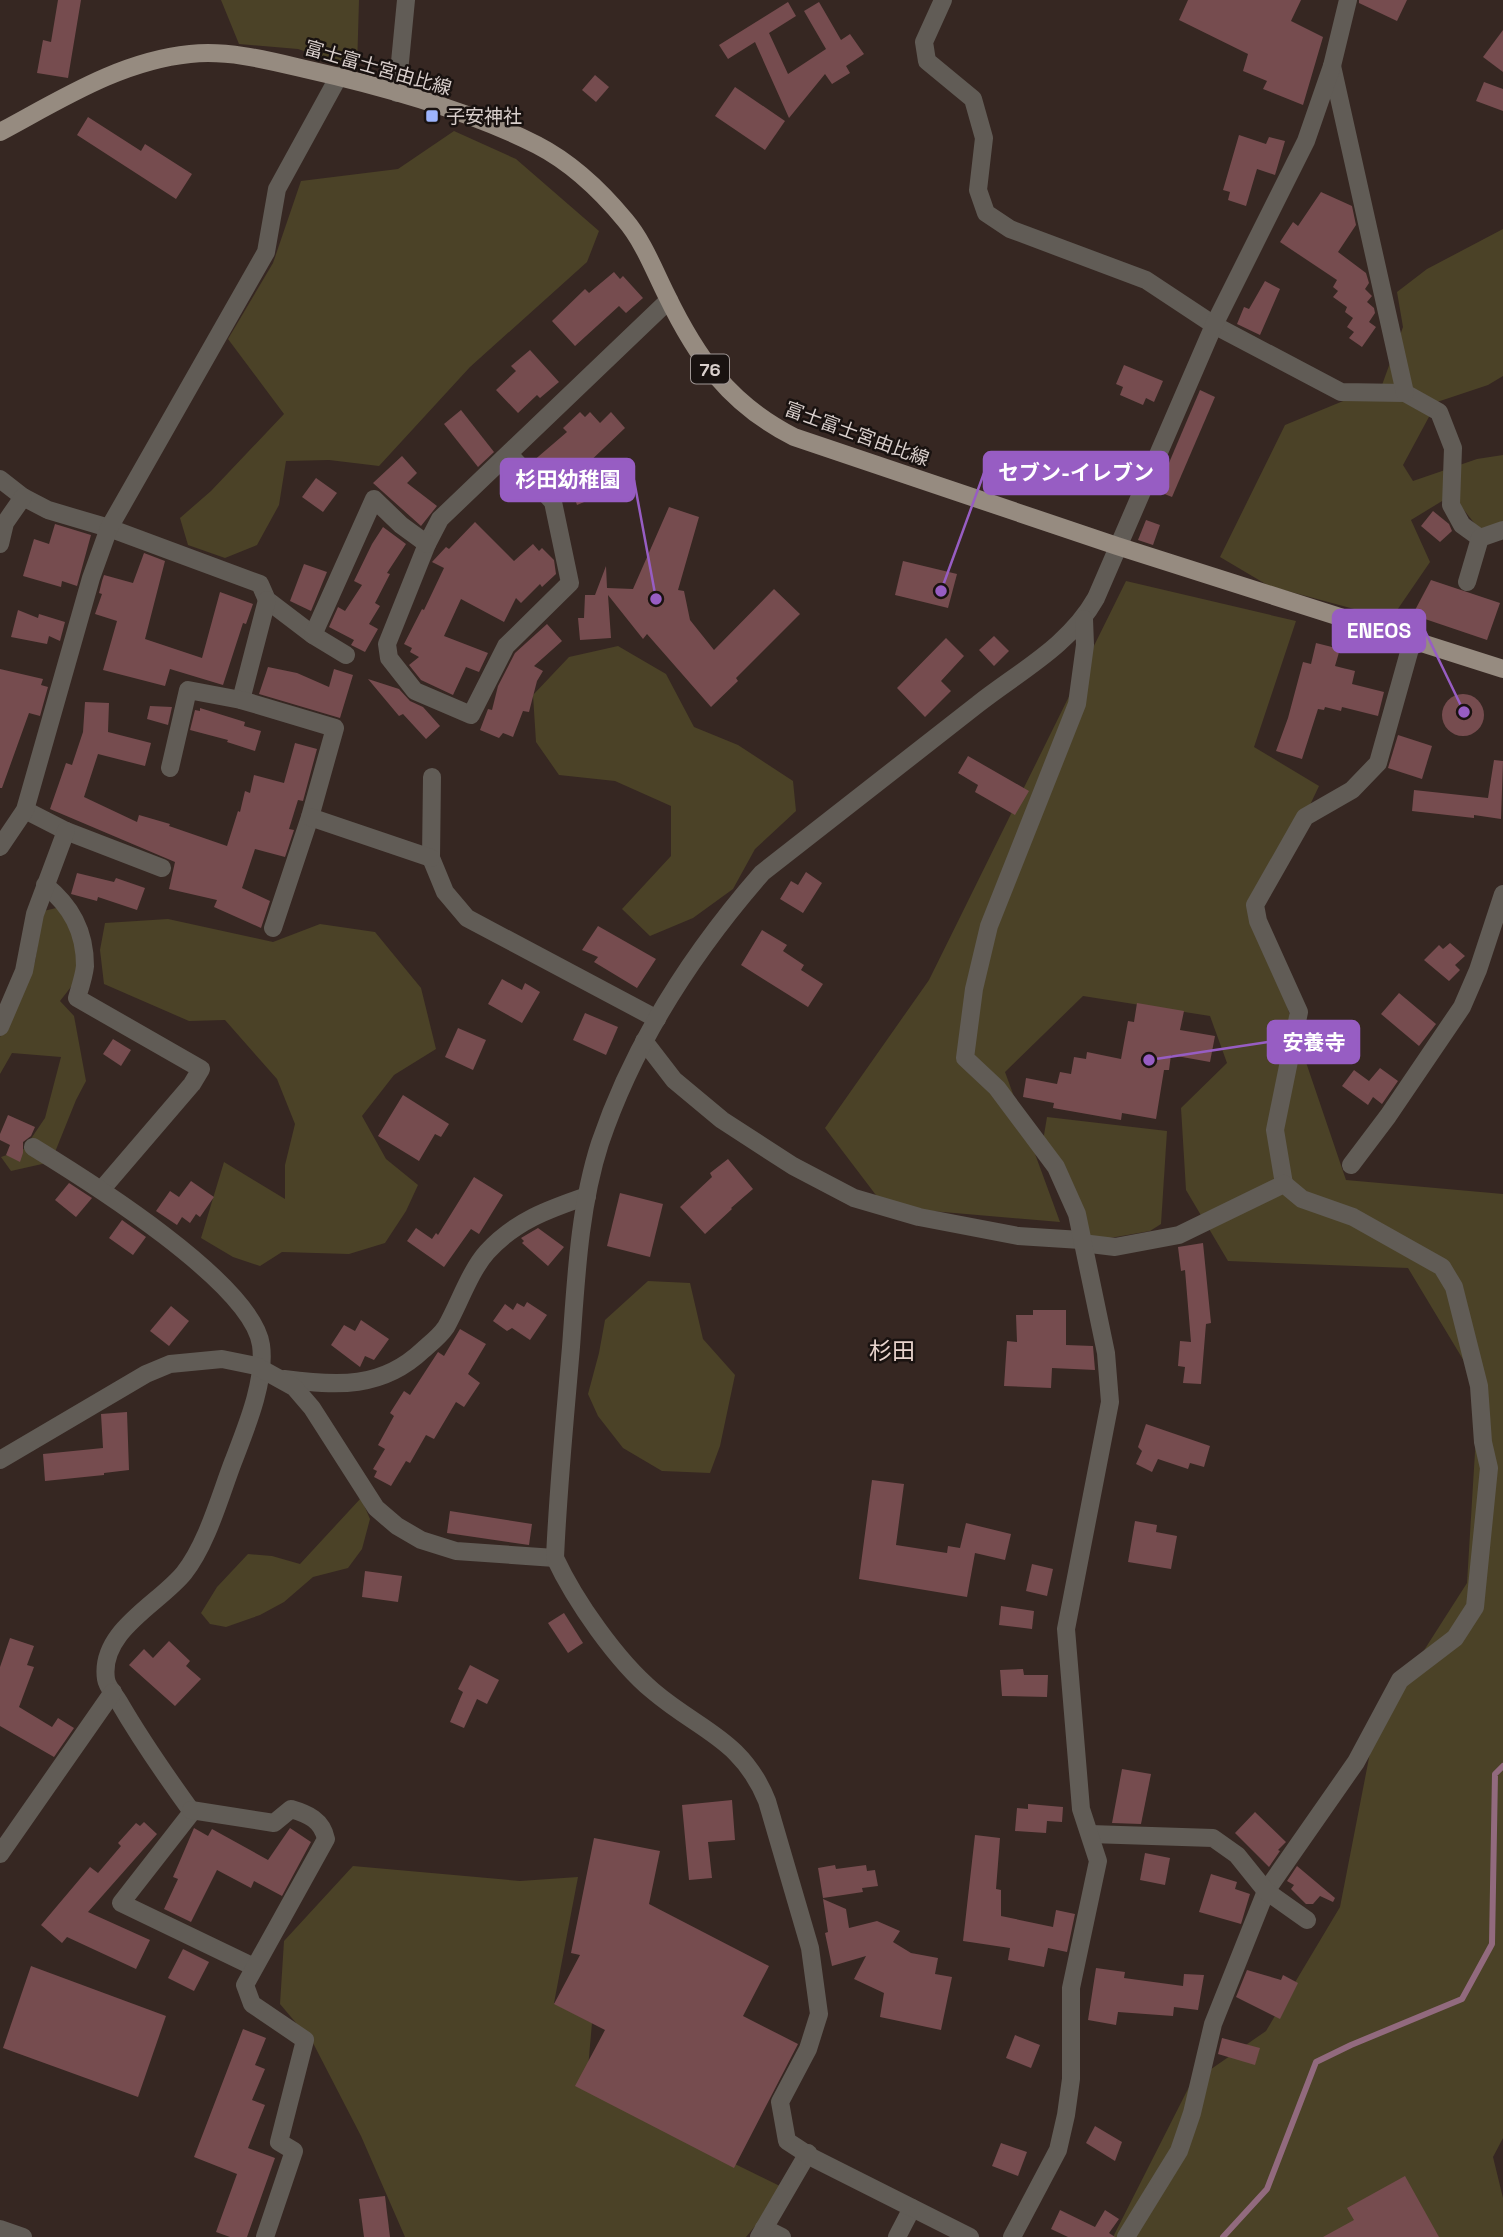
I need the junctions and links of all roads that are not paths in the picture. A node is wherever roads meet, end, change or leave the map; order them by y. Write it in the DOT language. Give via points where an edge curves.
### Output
graph roads {
  1 [pos="406,0"];
  2 [pos="943,0"];
  3 [pos="1348,0"];
  4 [pos="1332,66"];
  5 [pos="339,76"];
  6 [pos="397,93"];
  7 [pos="0,132"];
  8 [pos="669,300"];
  9 [pos="1214,325"];
  10 [pos="1405,393"];
  11 [pos="509,454"];
  12 [pos="0,479"];
  13 [pos="23,497"];
  14 [pos="109,528"];
  15 [pos="1503,530"];
  16 [pos="1480,538"];
  17 [pos="0,544"];
  18 [pos="427,544"];
  19 [pos="1117,546"];
  20 [pos="1467,582"];
  21 [pos="267,600"];
  22 [pos="1084,619"];
  23 [pos="313,635"];
  24 [pos="1413,638"];
  25 [pos="346,655"];
  26 [pos="1503,669"];
  27 [pos="241,700"];
  28 [pos="170,768"];
  29 [pos="432,777"];
  30 [pos="25,810"];
  31 [pos="310,817"];
  32 [pos="66,831"];
  33 [pos="0,846"];
  34 [pos="431,858"];
  35 [pos="162,868"];
  36 [pos="45,885"];
  37 [pos="1503,894"];
  38 [pos="274,928"];
  39 [pos="657,1019"];
  40 [pos="0,1027"];
  41 [pos="644,1041"];
  42 [pos="33,1147"];
  43 [pos="1351,1165"];
  44 [pos="1284,1184"];
  45 [pos="102,1189"];
  46 [pos="587,1196"];
  47 [pos="1082,1242"];
  48 [pos="270,1374"];
  49 [pos="0,1460"];
  50 [pos="555,1558"];
  51 [pos="113,1692"];
  52 [pos="191,1810"];
  53 [pos="1090,1834"];
  54 [pos="0,1854"];
  55 [pos="1266,1891"];
  56 [pos="1307,1920"];
  57 [pos="254,1967"];
  58 [pos="808,2153"];
  59 [pos="912,2208"];
  60 [pos="0,2229"];
  61 [pos="761,2232"];
  62 [pos="23,2237"];
  63 [pos="265,2237"];
  64 [pos="782,2237"];
  65 [pos="897,2237"];
  66 [pos="970,2237"];
  67 [pos="1012,2237"];
  68 [pos="1126,2237"];
  1 -- 6 [label="street"];
  2 -- 9 [label="street" via="925,42 927,61 973,99 984,138 978,190 986,214 1010,229 1146,280"];
  3 -- 4 [label="street"];
  4 -- 9 [label="street" via="1306,141"];
  4 -- 10 [label="street"];
  5 -- 6 [label="main road, 富士富士宮由比線 / 76"];
  5 -- 7 [label="main road, 富士富士宮由比線 / 76" via="245,55 190,54 142,63 98,79"];
  5 -- 14 [label="street" via="277,189 266,252"];
  6 -- 8 [label="main road, 富士富士宮由比線 / 76" via="476,120 538,146 562,162 600,191 628,223"];
  8 -- 11 [label="street"];
  8 -- 19 [label="main road, 富士富士宮由比線 / 76" via="713,373 767,424 794,438"];
  9 -- 10 [label="street" via="1341,392"];
  9 -- 19 [label="street"];
  10 -- 16 [label="street" via="1439,412 1453,448 1451,505 1462,525"];
  11 -- 18 [label="street" via="440,519"];
  11 -- 18 [label="street" via="553,502 570,583 506,646 471,715 415,691 389,658 387,644"];
  12 -- 13 [label="street"];
  13 -- 14 [label="street" via="48,510"];
  13 -- 17 [label="street" via="5,523"];
  14 -- 21 [label="street" via="260,584"];
  14 -- 30 [label="street"];
  15 -- 16 [label="street"];
  16 -- 20 [label="street"];
  18 -- 23 [label="street" via="374,499"];
  19 -- 22 [label="street"];
  19 -- 24 [label="main road, 富士富士宮由比線 / 76"];
  21 -- 23 [label="street"];
  21 -- 27 [label="street"];
  22 -- 39 [label="street" via="1062,643 762,873 705,942"];
  22 -- 47 [label="street" via="1086,645 1077,704 989,926 965,1058 997,1088 1056,1167 1077,1214"];
  23 -- 25 [label="street"];
  24 -- 26 [label="main road, 富士富士宮由比線 / 76"];
  24 -- 44 [label="street" via="1378,764 1352,790 1305,817 1255,905 1299,1012 1275,1130"];
  27 -- 28 [label="street" via="188,690"];
  27 -- 31 [label="street" via="335,729"];
  29 -- 34 [label="street"];
  30 -- 32 [label="street"];
  30 -- 33 [label="street"];
  31 -- 34 [label="street"];
  31 -- 38 [label="street"];
  32 -- 35 [label="street"];
  32 -- 36 [label="street"];
  34 -- 39 [label="street" via="444,892 467,918"];
  36 -- 40 [label="street" via="24,971"];
  36 -- 45 [label="street" via="63,900 79,927 85,966 77,998 201,1069"];
  37 -- 43 [label="street" via="1462,1007"];
  39 -- 41 [label="street"];
  41 -- 46 [label="street" via="600,1145"];
  41 -- 47 [label="street" via="674,1080 722,1120 854,1198 919,1217 1018,1236"];
  42 -- 45 [label="street"];
  44 -- 47 [label="street" via="1179,1235 1115,1247"];
  44 -- 55 [label="street" via="1302,1199 1353,1217 1441,1267 1454,1287 1479,1386 1489,1468 1475,1607 1455,1638 1400,1680 1356,1762"];
  45 -- 48 [label="street" via="220,1281 250,1319"];
  46 -- 48 [label="street" via="539,1213 506,1233 484,1255 444,1330 412,1360 385,1377 325,1385"];
  46 -- 50 [label="street"];
  47 -- 53 [label="street" via="1110,1388 1066,1629 1081,1809"];
  48 -- 49 [label="street" via="222,1359 170,1364"];
  48 -- 50 [label="street" via="294,1387 312,1408 376,1508 397,1526 421,1540 456,1551"];
  48 -- 51 [label="street" via="204,1537 184,1572 112,1644 106,1681"];
  50 -- 58 [label="street" via="569,1589 627,1666 670,1705 732,1746 758,1780 767,1801 810,1948 819,2014 808,2049 780,2102 787,2141"];
  51 -- 52 [label="street"];
  51 -- 54 [label="street"];
  52 -- 57 [label="street" via="121,1903"];
  52 -- 57 [label="street" via="274,1824 291,1808 310,1815 324,1829 326,1839"];
  53 -- 55 [label="street" via="1213,1838 1237,1855"];
  53 -- 67 [label="street" via="1098,1861 1070,1988 1071,2079 1066,2115 1058,2150"];
  55 -- 56 [label="street"];
  55 -- 68 [label="street" via="1213,2024 1179,2151"];
  57 -- 63 [label="street" via="245,1985 252,2004 305,2040 279,2142 294,2151"];
  58 -- 59 [label="street"];
  58 -- 61 [label="street"];
  59 -- 65 [label="street"];
  59 -- 66 [label="street"];
  60 -- 62 [label="street"];
  61 -- 64 [label="street"];
}
